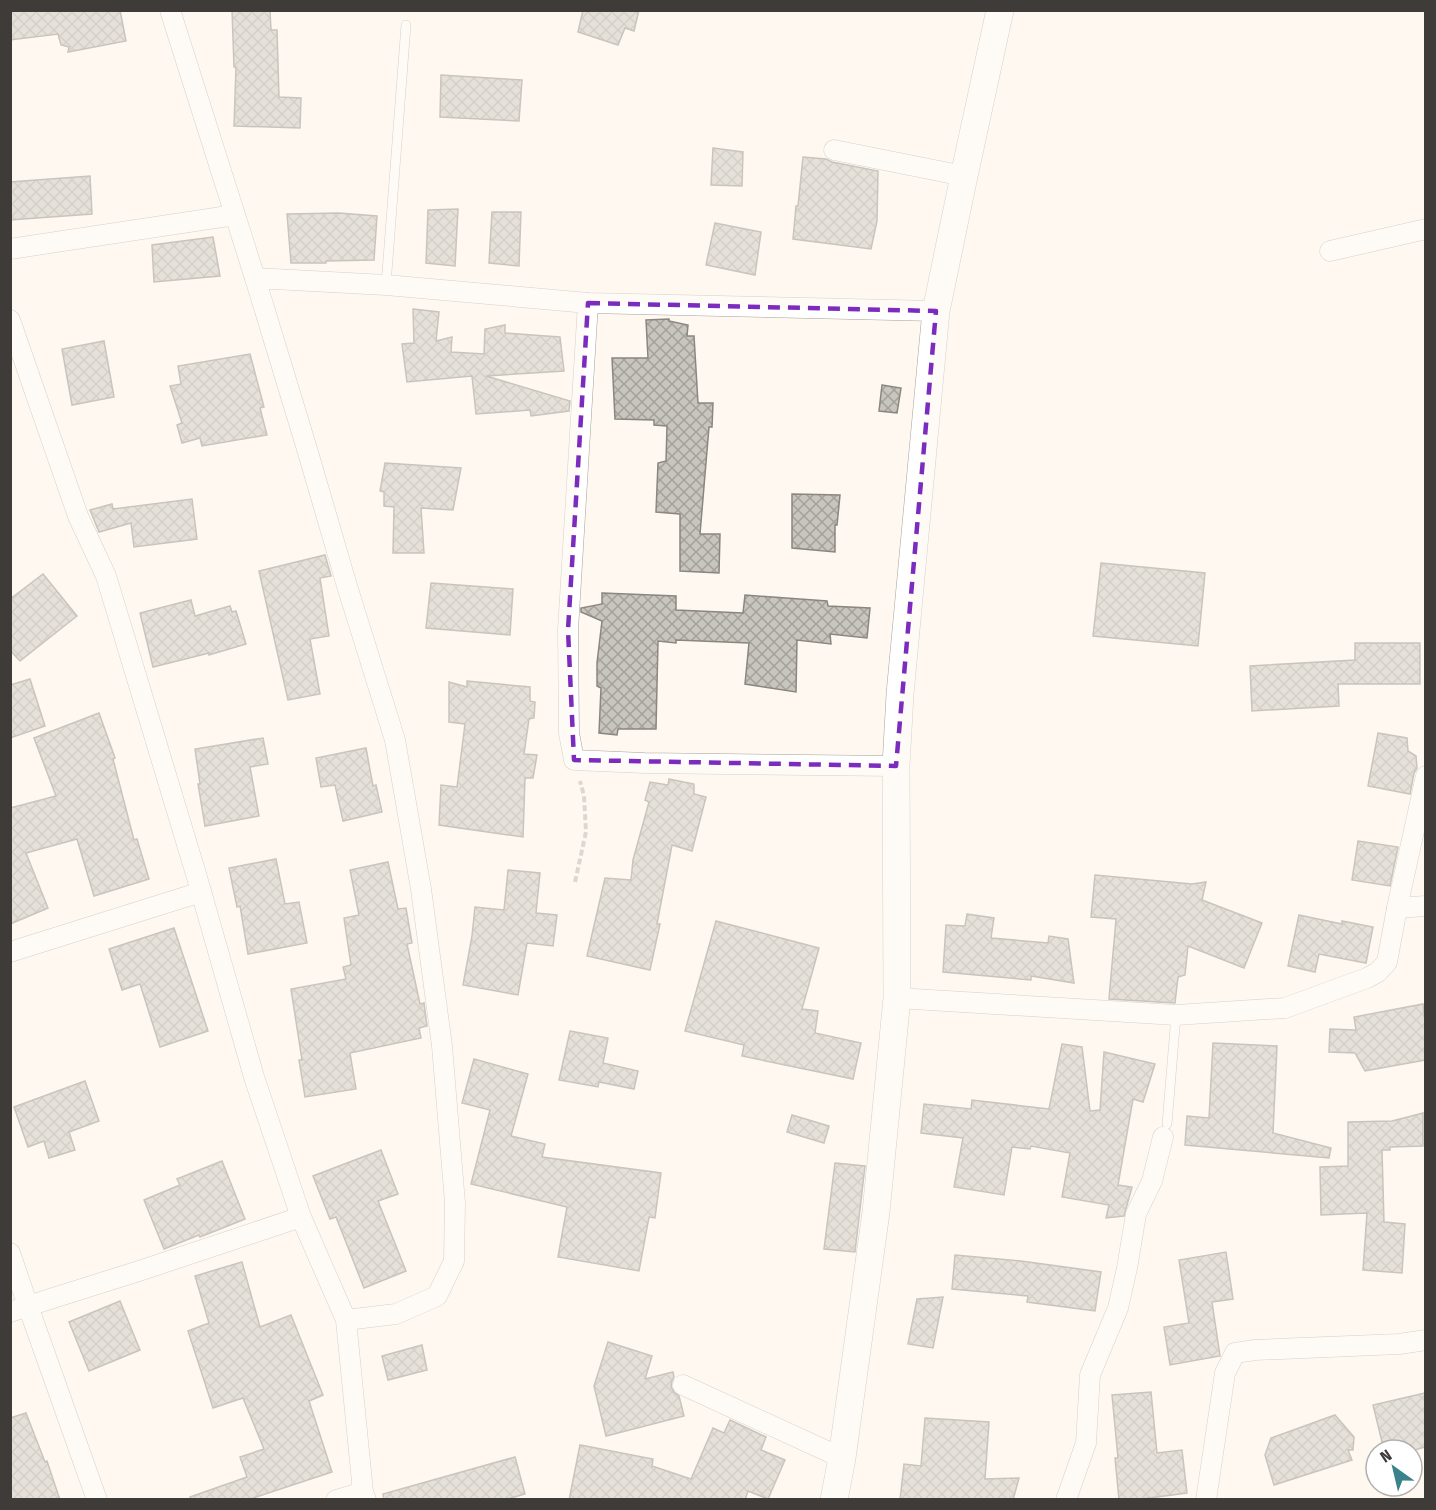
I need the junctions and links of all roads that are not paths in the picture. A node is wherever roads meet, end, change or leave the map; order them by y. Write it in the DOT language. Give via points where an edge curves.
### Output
graph roads {
  1 [pos="170,10"];
  2 [pos="1000,10"];
  3 [pos="406,25"];
  4 [pos="834,150"];
  5 [pos="964,176"];
  6 [pos="235,215"];
  7 [pos="1425,228"];
  8 [pos="10,249"];
  9 [pos="1330,251"];
  10 [pos="255,278"];
  11 [pos="386,285"];
  12 [pos="588,303"];
  13 [pos="936,311"];
  14 [pos="10,320"];
  15 [pos="896,766"];
  16 [pos="1425,776"];
  17 [pos="201,892"];
  18 [pos="1425,906"];
  19 [pos="1397,908"];
  20 [pos="10,952"];
  21 [pos="897,998"];
  22 [pos="1176,1015"];
  23 [pos="1165,1130"];
  24 [pos="301,1217"];
  25 [pos="10,1253"];
  26 [pos="19,1309"];
  27 [pos="346,1320"];
  28 [pos="1425,1340"];
  29 [pos="683,1385"];
  30 [pos="842,1458"];
  31 [pos="364,1496"];
  32 [pos="97,1500"];
  33 [pos="336,1500"];
  34 [pos="834,1500"];
  35 [pos="1066,1500"];
  36 [pos="1206,1500"];
  1 -- 6 [label="street"];
  2 -- 5 [label="street"];
  3 -- 11 [label="lane"];
  4 -- 5 [label="street"];
  5 -- 13 [label="street"];
  6 -- 8 [label="street"];
  6 -- 10 [label="street"];
  7 -- 9 [label="street"];
  10 -- 11 [label="street"];
  10 -- 27 [label="street" via="395,740 421,889 449,1125 455,1203 454,1261 436,1296 396,1314"];
  11 -- 12 [label="street"];
  12 -- 13 [label="street"];
  12 -- 15 [label="street" via="568,630 569,733 574,760"];
  13 -- 15 [label="street"];
  14 -- 17 [label="street" via="78,516 106,576"];
  15 -- 21 [label="street"];
  16 -- 19 [label="street"];
  17 -- 20 [label="street"];
  17 -- 24 [label="street" via="254,1077"];
  18 -- 19 [label="street"];
  19 -- 22 [label="street" via="1387,962 1367,978 1285,1008"];
  21 -- 22 [label="street"];
  21 -- 30 [label="street" via="876,1212"];
  22 -- 23 [label="lane"];
  23 -- 35 [label="street" via="1152,1181 1136,1214 1118,1308 1090,1375 1086,1443"];
  24 -- 26 [label="street"];
  24 -- 27 [label="street"];
  25 -- 26 [label="street"];
  26 -- 32 [label="street"];
  27 -- 31 [label="street"];
  28 -- 36 [label="street" via="1235,1353 1226,1372"];
  29 -- 30 [label="street"];
  30 -- 34 [label="street"];
  31 -- 33 [label="street"];
}
